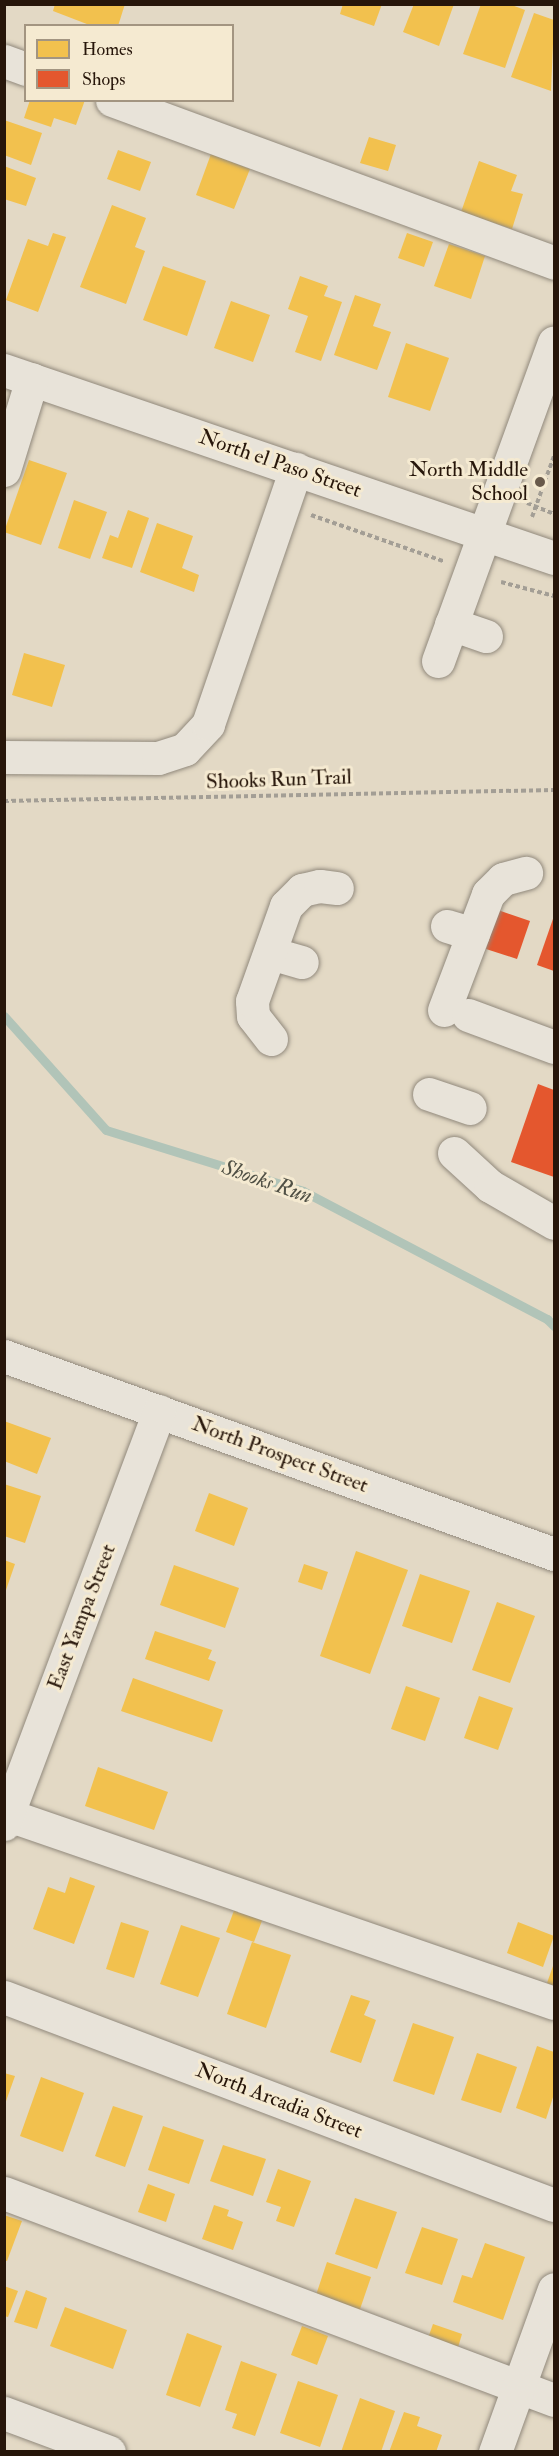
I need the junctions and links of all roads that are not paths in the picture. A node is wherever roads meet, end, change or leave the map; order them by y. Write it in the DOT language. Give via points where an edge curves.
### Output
graph roads {
  1 [pos="4,61"];
  2 [pos="24,68"];
  3 [pos="117,102"];
  4 [pos="555,263"];
  5 [pos="555,342"];
  6 [pos="18,374"];
  7 [pos="296,469"];
  8 [pos="4,470"];
  9 [pos="483,533"];
  10 [pos="555,558"];
  11 [pos="451,624"];
  12 [pos="486,636"];
  13 [pos="438,661"];
  14 [pos="4,757"];
  15 [pos="526,873"];
  16 [pos="337,888"];
  17 [pos="270,953"];
  18 [pos="302,962"];
  19 [pos="271,1039"];
  20 [pos="555,1047"];
  21 [pos="429,1094"];
  22 [pos="470,1108"];
  23 [pos="454,1153"];
  24 [pos="555,1223"];
  25 [pos="4,1356"];
  26 [pos="159,1411"];
  27 [pos="555,1554"];
  28 [pos="6,1819"];
  29 [pos="4,1997"];
  30 [pos="555,2003"];
  31 [pos="4,2193"];
  32 [pos="555,2205"];
  33 [pos="555,2289"];
  34 [pos="518,2386"];
  35 [pos="555,2400"];
  36 [pos="4,2413"];
  37 [pos="109,2451"];
  38 [pos="495,2451"];
  1 -- 2 [label="street"];
  3 -- 4 [label="street"];
  5 -- 9 [label="street"];
  6 -- 7 [label="street, North el Paso Street"];
  6 -- 8 [label="street"];
  7 -- 9 [label="street, North el Paso Street"];
  7 -- 14 [label="street" via="208,724 185,749 158,758"];
  9 -- 10 [label="street, North el Paso Street"];
  9 -- 11 [label="street"];
  11 -- 12 [label="street"];
  11 -- 13 [label="street"];
  15 -- 20 [label="street" via="503,879 460,930 456,1012"];
  16 -- 17 [label="street" via="302,890 286,906"];
  17 -- 18 [label="street"];
  17 -- 19 [label="street" via="252,1001 253,1016"];
  21 -- 22 [label="street"];
  23 -- 24 [label="street" via="490,1186"];
  25 -- 26 [label="street, North Prospect Street"];
  26 -- 27 [label="street, North Prospect Street"];
  26 -- 28 [label="street, East Yampa Street"];
  28 -- 30 [label="street"];
  29 -- 32 [label="street, North Arcadia Street"];
  31 -- 34 [label="street"];
  33 -- 34 [label="street"];
  34 -- 35 [label="street"];
  34 -- 38 [label="street"];
  36 -- 37 [label="street"];
}
